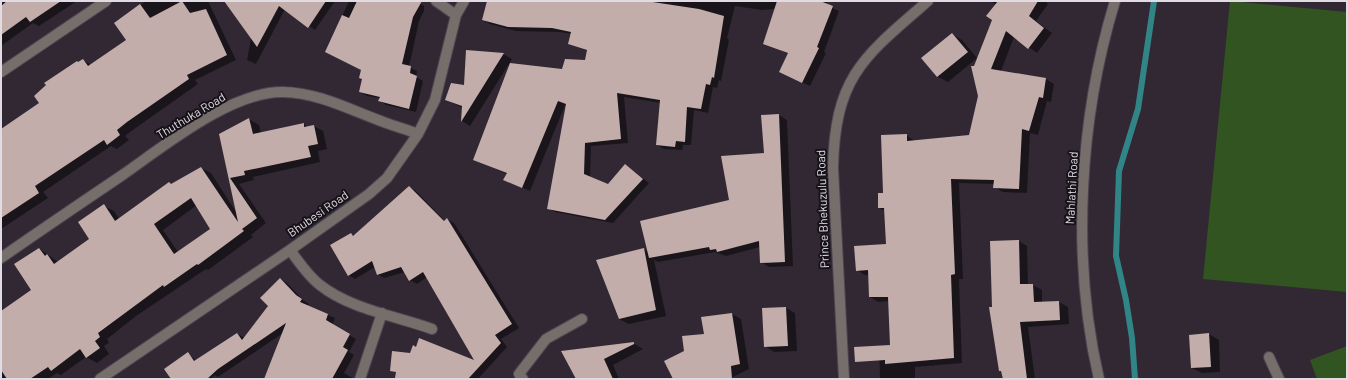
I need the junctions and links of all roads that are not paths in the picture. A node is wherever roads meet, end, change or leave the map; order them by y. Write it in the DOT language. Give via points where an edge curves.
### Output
graph roads {
  1 [pos="106,1"];
  2 [pos="436,1"];
  3 [pos="464,1"];
  4 [pos="928,1"];
  5 [pos="1115,1"];
  6 [pos="456,15"];
  7 [pos="1,72"];
  8 [pos="418,134"];
  9 [pos="290,250"];
  10 [pos="1,258"];
  11 [pos="382,313"];
  12 [pos="582,319"];
  13 [pos="432,330"];
  14 [pos="1269,357"];
  15 [pos="100,379"];
  16 [pos="360,379"];
  17 [pos="523,379"];
  18 [pos="844,379"];
  19 [pos="1098,379"];
  20 [pos="1280,379"];
  1 -- 7 [label="street"];
  2 -- 6 [label="street"];
  3 -- 6 [label="street, Bhubesi Road"];
  4 -- 18 [label="street, Prince Bhekuzulu Road" via="867,56 845,91 838,114 833,140 833,168"];
  5 -- 19 [label="street, Mahlathi Road" via="1092,104 1084,179 1083,262 1092,348"];
  6 -- 8 [label="street, Bhubesi Road" via="435,100"];
  8 -- 9 [label="street, Bhubesi Road" via="381,184"];
  8 -- 10 [label="street, Thuthuka Road" via="314,96 281,92 261,95 220,110"];
  9 -- 11 [label="street" via="320,285 351,303"];
  9 -- 15 [label="street, Bhubesi Road"];
  11 -- 13 [label="street"];
  11 -- 16 [label="street"];
  12 -- 17 [label="street" via="546,339 519,374"];
  14 -- 20 [label="street"];
}
